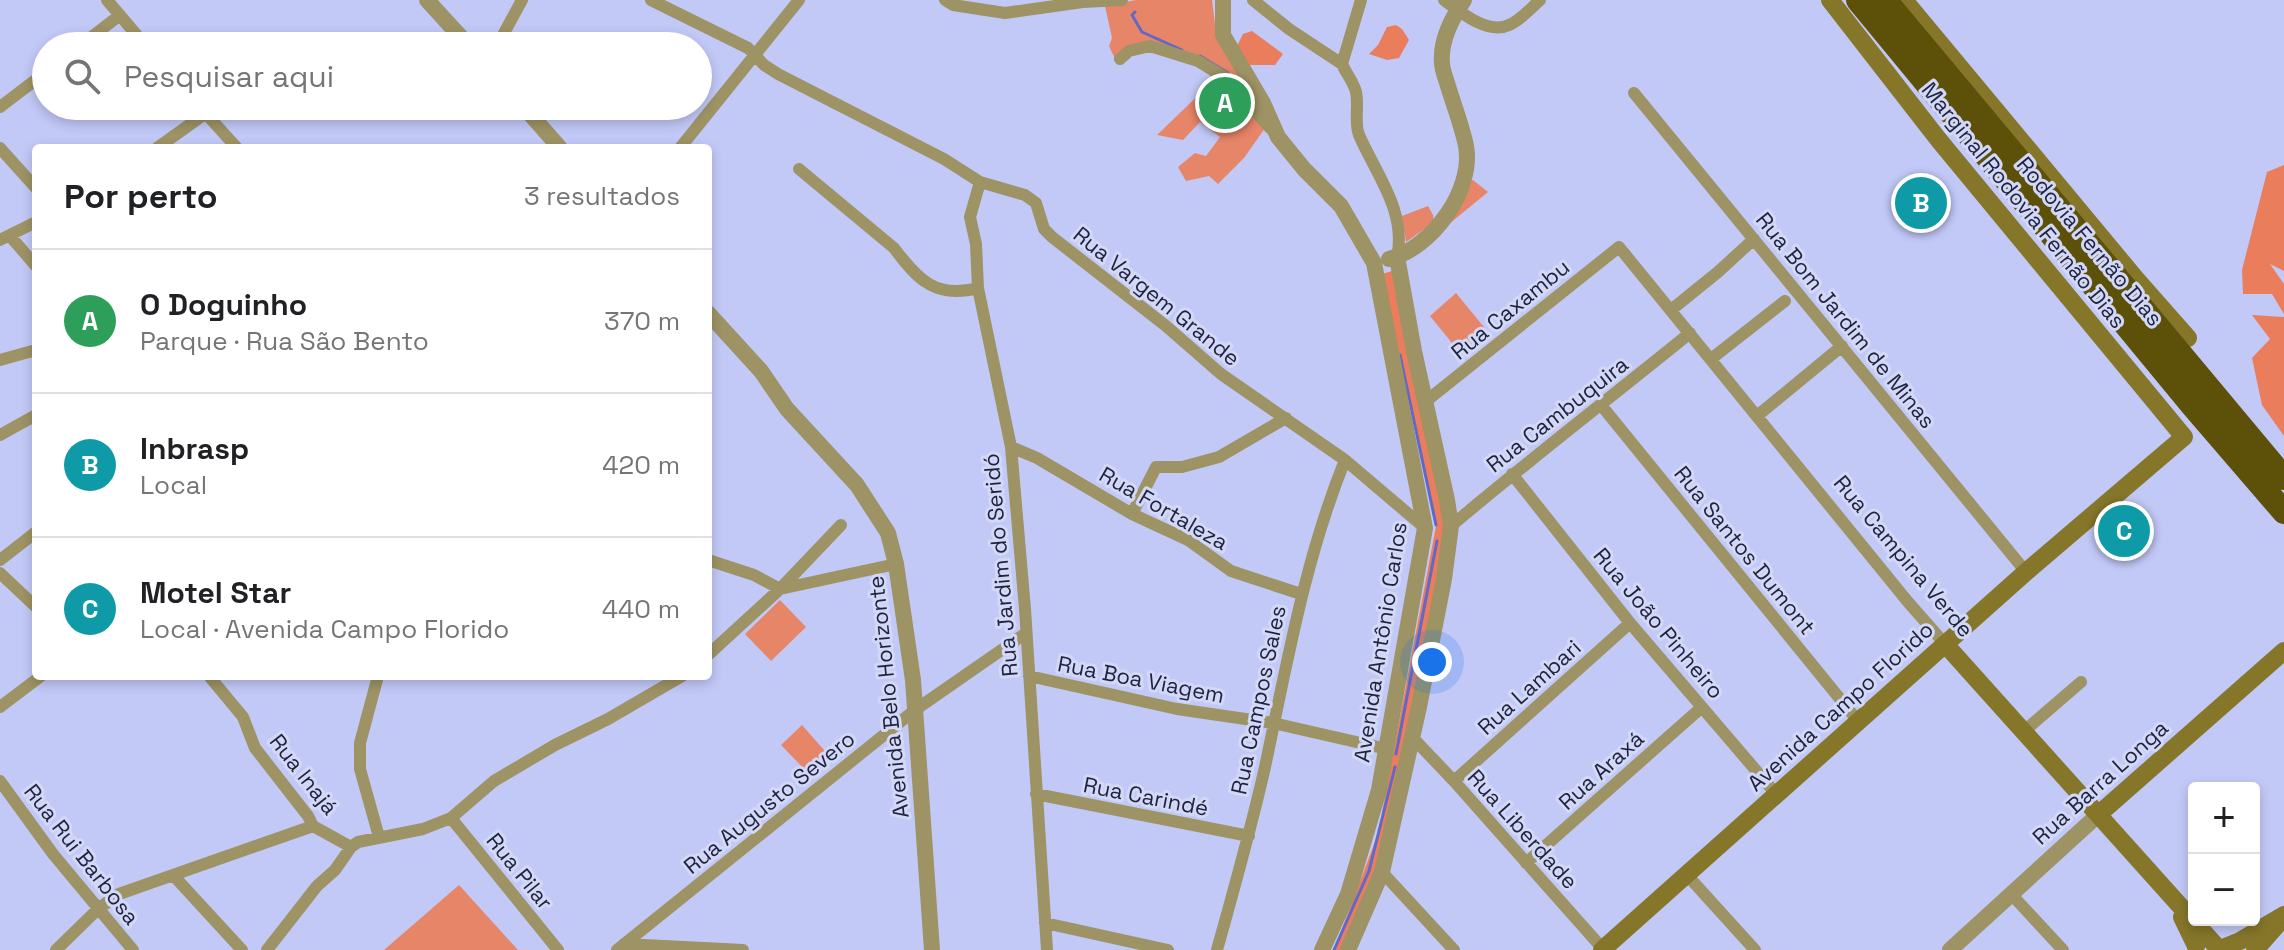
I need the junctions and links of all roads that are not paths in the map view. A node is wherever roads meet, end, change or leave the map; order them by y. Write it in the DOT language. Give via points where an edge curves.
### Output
graph roads {
  1 [pos="107,0"];
  2 [pos="427,0"];
  3 [pos="522,0"];
  4 [pos="651,0"];
  5 [pos="799,0"];
  6 [pos="945,0"];
  7 [pos="1122,0"];
  8 [pos="1223,0"];
  9 [pos="1253,0"];
  10 [pos="1361,0"];
  11 [pos="1540,0"];
  12 [pos="1830,0"];
  13 [pos="1858,0"];
  14 [pos="1885,0"];
  15 [pos="1904,0"];
  16 [pos="1455,3"];
  17 [pos="120,15"];
  18 [pos="98,32"];
  19 [pos="134,32"];
  20 [pos="456,32"];
  21 [pos="505,32"];
  22 [pos="756,55"];
  23 [pos="1120,59"];
  24 [pos="1342,64"];
  25 [pos="32,83"];
  26 [pos="1634,93"];
  27 [pos="0,107"];
  28 [pos="712,109"];
  29 [pos="190,120"];
  30 [pos="211,120"];
  31 [pos="535,120"];
  32 [pos="703,120"];
  33 [pos="1278,137"];
  34 [pos="162,144"];
  35 [pos="233,144"];
  36 [pos="556,144"];
  37 [pos="683,144"];
  38 [pos="0,148"];
  39 [pos="799,169"];
  40 [pos="980,182"];
  41 [pos="32,184"];
  42 [pos="32,224"];
  43 [pos="5,238"];
  44 [pos="1754,239"];
  45 [pos="1619,247"];
  46 [pos="1397,257"];
  47 [pos="32,262"];
  48 [pos="1374,263"];
  49 [pos="978,288"];
  50 [pos="1785,301"];
  51 [pos="1671,310"];
  52 [pos="712,317"];
  53 [pos="1690,333"];
  54 [pos="2188,338"];
  55 [pos="1842,346"];
  56 [pos="32,351"];
  57 [pos="1711,359"];
  58 [pos="0,360"];
  59 [pos="1425,402"];
  60 [pos="1601,405"];
  61 [pos="1757,416"];
  62 [pos="32,417"];
  63 [pos="1286,418"];
  64 [pos="2239,426"];
  65 [pos="0,435"];
  66 [pos="2184,437"];
  67 [pos="1011,447"];
  68 [pos="1345,460"];
  69 [pos="1512,474"];
  70 [pos="2284,478"];
  71 [pos="2284,512"];
  72 [pos="1132,514"];
  73 [pos="841,525"];
  74 [pos="1451,526"];
  75 [pos="1425,528"];
  76 [pos="32,535"];
  77 [pos="0,560"];
  78 [pos="712,561"];
  79 [pos="896,564"];
  80 [pos="2026,572"];
  81 [pos="0,573"];
  82 [pos="780,589"];
  83 [pos="1301,594"];
  84 [pos="32,603"];
  85 [pos="1630,623"];
  86 [pos="1026,633"];
  87 [pos="1945,644"];
  88 [pos="712,651"];
  89 [pos="2284,651"];
  90 [pos="1029,676"];
  91 [pos="36,680"];
  92 [pos="212,680"];
  93 [pos="377,680"];
  94 [pos="675,680"];
  95 [pos="2081,682"];
  96 [pos="0,707"];
  97 [pos="1702,707"];
  98 [pos="915,710"];
  99 [pos="1858,721"];
  100 [pos="1273,723"];
  101 [pos="2023,732"];
  102 [pos="1411,736"];
  103 [pos="1387,749"];
  104 [pos="0,781"];
  105 [pos="1454,781"];
  106 [pos="1036,794"];
  107 [pos="1777,795"];
  108 [pos="2099,814"];
  109 [pos="451,818"];
  110 [pos="313,826"];
  111 [pos="1249,836"];
  112 [pos="379,837"];
  113 [pos="351,847"];
  114 [pos="1526,863"];
  115 [pos="1382,872"];
  116 [pos="173,875"];
  117 [pos="1687,875"];
  118 [pos="2163,888"];
  119 [pos="2012,895"];
  120 [pos="98,909"];
  121 [pos="2284,916"];
  122 [pos="1045,923"];
  123 [pos="621,947"];
  124 [pos="2192,948"];
  125 [pos="2220,949"];
  126 [pos="56,950"];
  127 [pos="133,950"];
  128 [pos="242,950"];
  129 [pos="267,950"];
  130 [pos="558,950"];
  131 [pos="743,950"];
  132 [pos="932,950"];
  133 [pos="1047,950"];
  134 [pos="1168,950"];
  135 [pos="1217,950"];
  136 [pos="1322,950"];
  137 [pos="1348,950"];
  138 [pos="1454,950"];
  139 [pos="1603,950"];
  140 [pos="1755,950"];
  141 [pos="1950,950"];
  142 [pos="2063,950"];
  143 [pos="2255,950"];
  1 -- 17 [label="street"];
  2 -- 20 [label="street"];
  3 -- 21 [label="street"];
  4 -- 22 [label="street, Rua Vargem Grande"];
  5 -- 22 [label="street"];
  6 -- 7 [label="street" via="1005,13"];
  8 -- 33 [label="street, Avenida Antônio Carlos" via="1223,35"];
  9 -- 24 [label="street"];
  10 -- 24 [label="street"];
  11 -- 16 [label="street" via="1502,27 1478,22"];
  12 -- 66 [label="main road, Marginal Rodovia Fernão Dias"];
  13 -- 71 [label="highway, Rodovia Fernão Dias"];
  14 -- 64 [label="highway, Rodovia Fernão Dias"];
  15 -- 54 [label="main road, Rodovia Fernão Dias"];
  16 -- 46 [label="street" via="1442,64 1467,147 1464,173 1441,225"];
  17 -- 18 [label="street"];
  17 -- 19 [label="street"];
  22 -- 28 [label="street"];
  22 -- 40 [label="street, Rua Vargem Grande" via="778,74"];
  23 -- 33 [label="street" via="1150,46 1198,61 1226,78"];
  24 -- 46 [label="street" via="1356,91 1358,132 1384,181 1399,230"];
  25 -- 27 [label="street"];
  26 -- 44 [label="street, Rua Bom Jardim de Minas"];
  29 -- 34 [label="street"];
  30 -- 35 [label="street"];
  31 -- 36 [label="street"];
  32 -- 37 [label="street"];
  33 -- 48 [label="street, Avenida Antônio Carlos" via="1341,206"];
  38 -- 41 [label="street"];
  39 -- 49 [label="street" via="928,284 953,293"];
  40 -- 49 [label="street, Rua Jardim do Seridó" via="970,217"];
  40 -- 63 [label="street, Rua Vargem Grande" via="1036,203 1052,237 1221,374"];
  42 -- 43 [label="street"];
  43 -- 47 [label="street"];
  44 -- 51 [label="street"];
  44 -- 55 [label="street, Rua Bom Jardim de Minas"];
  45 -- 51 [label="street, Rua Campina Verde"];
  45 -- 59 [label="street, Rua Caxambu"];
  46 -- 48 [label="street"];
  46 -- 59 [label="street, Avenida Antônio Carlos"];
  48 -- 75 [label="street, Avenida Antônio Carlos"];
  49 -- 67 [label="street, Rua Jardim do Seridó"];
  50 -- 57 [label="street"];
  51 -- 53 [label="street, Rua Campina Verde"];
  52 -- 79 [label="street, Avenida Belo Horizonte" via="857,485 888,533"];
  53 -- 57 [label="street, Rua Campina Verde"];
  53 -- 60 [label="street, Rua Cambuquira"];
  54 -- 64 [label="highway" via="2229,399"];
  55 -- 61 [label="street"];
  55 -- 80 [label="street, Rua Bom Jardim de Minas"];
  56 -- 58 [label="street"];
  57 -- 61 [label="street, Rua Campina Verde"];
  59 -- 74 [label="street, Avenida Antônio Carlos"];
  60 -- 69 [label="street, Rua Cambuquira"];
  60 -- 99 [label="street, Rua Santos Dumont"];
  61 -- 87 [label="street, Rua Campina Verde"];
  62 -- 65 [label="street"];
  63 -- 68 [label="street, Rua Vargem Grande"];
  63 -- 72 [label="street" via="1219,457 1182,467 1156,467"];
  64 -- 70 [label="highway, Rodovia Fernão Dias"];
  66 -- 80 [label="main road, Avenida Campo Florido"];
  67 -- 72 [label="street, Rua Fortaleza"];
  67 -- 86 [label="street, Rua Jardim do Seridó"];
  68 -- 75 [label="street, Rua Vargem Grande"];
  68 -- 83 [label="street, Rua Campos Sales"];
  69 -- 74 [label="street, Rua Cambuquira"];
  69 -- 85 [label="street, Rua João Pinheiro"];
  72 -- 83 [label="street, Rua Fortaleza" via="1188,540 1231,571"];
  73 -- 82 [label="street"];
  74 -- 102 [label="street, Avenida Antônio Carlos"];
  75 -- 103 [label="street, Avenida Antônio Carlos"];
  76 -- 77 [label="street"];
  78 -- 82 [label="street"];
  79 -- 82 [label="street"];
  79 -- 98 [label="street, Avenida Belo Horizonte"];
  80 -- 87 [label="main road, Avenida Campo Florido"];
  81 -- 84 [label="street"];
  82 -- 88 [label="street"];
  83 -- 100 [label="street, Rua Campos Sales"];
  85 -- 97 [label="street, Rua João Pinheiro"];
  85 -- 105 [label="street, Rua Lambari"];
  86 -- 90 [label="street, Rua Jardim do Seridó"];
  86 -- 98 [label="street, Rua Augusto Severo"];
  87 -- 99 [label="main road, Avenida Campo Florido"];
  87 -- 101 [label="main road, Rua Campina Verde"];
  89 -- 108 [label="main road, Rua Barra Longa"];
  90 -- 100 [label="street, Rua Boa Viagem" via="1177,709"];
  90 -- 106 [label="street, Rua Jardim do Seridó"];
  91 -- 96 [label="street"];
  92 -- 110 [label="street, Rua Inajá" via="243,717 255,748"];
  93 -- 112 [label="street" via="360,743 360,769"];
  94 -- 109 [label="street" via="506,774"];
  95 -- 101 [label="street"];
  97 -- 107 [label="street, Rua João Pinheiro"];
  97 -- 114 [label="street, Rua Araxá"];
  98 -- 123 [label="street, Rua Augusto Severo"];
  98 -- 132 [label="street, Avenida Belo Horizonte"];
  99 -- 107 [label="main road, Avenida Campo Florido"];
  100 -- 103 [label="street, Rua Boa Viagem"];
  100 -- 111 [label="street, Rua Campos Sales"];
  101 -- 108 [label="main road, Rua Campina Verde"];
  102 -- 105 [label="street, Rua Liberdade"];
  102 -- 115 [label="street, Avenida Antônio Carlos"];
  103 -- 136 [label="street, Avenida Antônio Carlos" via="1348,894"];
  104 -- 120 [label="street, Rua Rui Barbosa"];
  105 -- 114 [label="street, Rua Liberdade"];
  106 -- 111 [label="street, Rua Carindé"];
  106 -- 122 [label="street, Rua Jardim do Seridó"];
  107 -- 117 [label="main road, Avenida Campo Florido"];
  108 -- 118 [label="main road, Rua Campina Verde"];
  108 -- 119 [label="street, Rua Barra Longa"];
  109 -- 112 [label="street"];
  109 -- 130 [label="street, Rua Pilar"];
  110 -- 113 [label="street, Rua Inajá"];
  110 -- 116 [label="street"];
  111 -- 135 [label="street, Rua Campos Sales"];
  112 -- 113 [label="street"];
  113 -- 129 [label="street"];
  114 -- 139 [label="street, Rua Liberdade"];
  115 -- 137 [label="street, Avenida Antônio Carlos"];
  115 -- 138 [label="street"];
  116 -- 120 [label="street" via="119,894"];
  116 -- 128 [label="street"];
  117 -- 139 [label="main road, Avenida Campo Florido"];
  117 -- 140 [label="street"];
  118 -- 124 [label="main road, Rua Campina Verde" via="2180,912"];
  118 -- 125 [label="main road, Rua Campina Verde"];
  119 -- 141 [label="street, Rua Barra Longa"];
  119 -- 142 [label="street"];
  120 -- 126 [label="street"];
  120 -- 127 [label="street, Rua Rui Barbosa"];
  121 -- 125 [label="main road"];
  121 -- 143 [label="main road"];
  122 -- 133 [label="street, Rua Jardim do Seridó"];
  122 -- 134 [label="street"];
  123 -- 131 [label="street"];
  124 -- 125 [label="main road"];
}
